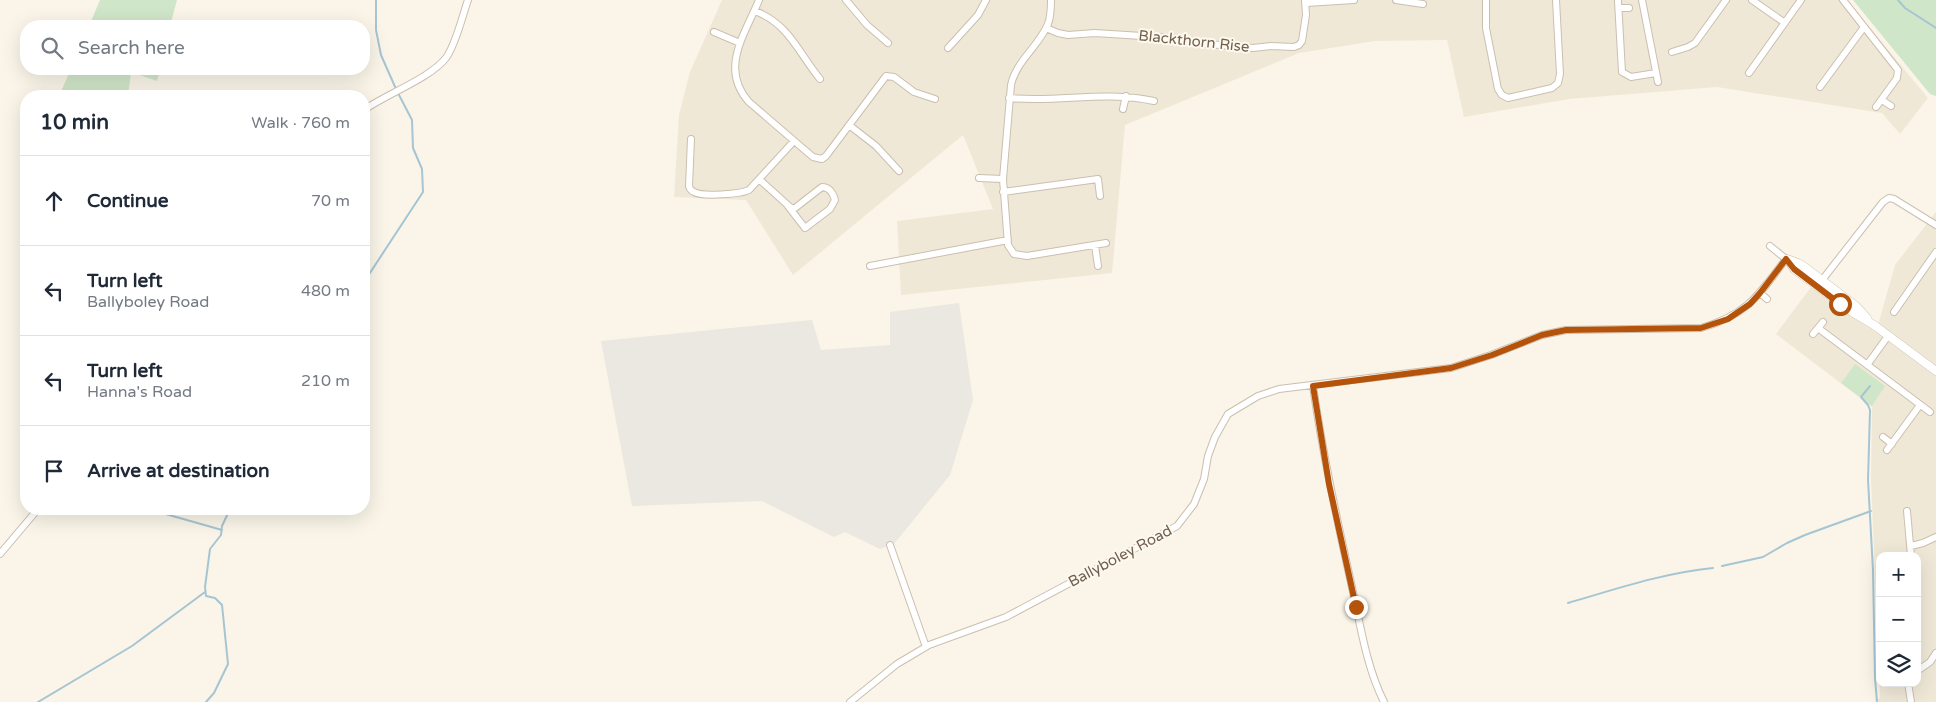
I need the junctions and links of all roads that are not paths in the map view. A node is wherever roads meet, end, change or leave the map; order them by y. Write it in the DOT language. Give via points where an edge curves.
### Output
graph roads {
  1 [pos="468,0"];
  2 [pos="759,0"];
  3 [pos="846,0"];
  4 [pos="986,0"];
  5 [pos="1051,0"];
  6 [pos="1354,0"];
  7 [pos="1396,0"];
  8 [pos="1486,0"];
  9 [pos="1556,0"];
  10 [pos="1642,0"];
  11 [pos="1726,0"];
  12 [pos="1752,0"];
  13 [pos="1801,0"];
  14 [pos="1843,0"];
  15 [pos="1305,2"];
  16 [pos="1422,4"];
  17 [pos="1629,8"];
  18 [pos="754,11"];
  19 [pos="1785,23"];
  20 [pos="1864,26"];
  21 [pos="1046,28"];
  22 [pos="714,32"];
  23 [pos="740,43"];
  24 [pos="888,43"];
  25 [pos="948,48"];
  26 [pos="1672,52"];
  27 [pos="1656,73"];
  28 [pos="1749,73"];
  29 [pos="820,79"];
  30 [pos="1658,82"];
  31 [pos="1820,87"];
  32 [pos="1126,96"];
  33 [pos="1009,98"];
  34 [pos="934,99"];
  35 [pos="1882,100"];
  36 [pos="1154,101"];
  37 [pos="370,106"];
  38 [pos="1891,106"];
  39 [pos="1876,107"];
  40 [pos="1123,109"];
  41 [pos="849,125"];
  42 [pos="691,139"];
  43 [pos="794,141"];
  44 [pos="899,171"];
  45 [pos="979,178"];
  46 [pos="1003,179"];
  47 [pos="760,180"];
  48 [pos="1003,192"];
  49 [pos="1100,196"];
  50 [pos="788,206"];
  51 [pos="1936,225"];
  52 [pos="1008,240"];
  53 [pos="1106,243"];
  54 [pos="1096,245"];
  55 [pos="1770,246"];
  56 [pos="1936,252"];
  57 [pos="1787,260"];
  58 [pos="870,266"];
  59 [pos="1098,266"];
  60 [pos="1819,283"];
  61 [pos="1760,293"];
  62 [pos="1767,299"];
  63 [pos="1894,312"];
  64 [pos="1823,322"];
  65 [pos="1818,328"];
  66 [pos="1813,334"];
  67 [pos="1888,336"];
  68 [pos="1867,365"];
  69 [pos="1936,371"];
  70 [pos="1313,386"];
  71 [pos="1920,405"];
  72 [pos="1930,412"];
  73 [pos="1883,437"];
  74 [pos="1892,444"];
  75 [pos="1887,450"];
  76 [pos="1907,510"];
  77 [pos="33,515"];
  78 [pos="1936,537"];
  79 [pos="890,545"];
  80 [pos="1911,546"];
  81 [pos="1911,552"];
  82 [pos="0,554"];
  83 [pos="926,647"];
  84 [pos="1936,653"];
  85 [pos="1921,668"];
  86 [pos="1908,687"];
  87 [pos="850,702"];
  88 [pos="1384,702"];
  89 [pos="1910,702"];
  1 -- 37 [label="street" via="447,57 430,72"];
  2 -- 18 [label="street"];
  3 -- 24 [label="street"];
  4 -- 25 [label="street" via="976,18"];
  5 -- 21 [label="street"];
  6 -- 15 [label="street, Blackthorn Rise"];
  7 -- 16 [label="street"];
  8 -- 9 [label="street" via="1486,28 1498,89 1508,98 1553,88 1559,82"];
  10 -- 27 [label="street"];
  11 -- 26 [label="street" via="1695,43"];
  12 -- 19 [label="street"];
  13 -- 19 [label="street"];
  14 -- 20 [label="street"];
  15 -- 21 [label="street, Blackthorn Rise" via="1302,41 1294,48 1251,48 1095,32 1071,35"];
  17 -- 27 [label="street" via="1619,5 1622,72 1631,77"];
  18 -- 23 [label="street"];
  18 -- 29 [label="street" via="781,26"];
  19 -- 28 [label="street"];
  20 -- 31 [label="street"];
  20 -- 35 [label="street" via="1898,72"];
  21 -- 33 [label="street" via="1016,70"];
  22 -- 23 [label="street"];
  23 -- 43 [label="street" via="734,68 739,89 749,102"];
  27 -- 30 [label="street"];
  32 -- 33 [label="street"];
  32 -- 36 [label="street"];
  32 -- 40 [label="street"];
  33 -- 46 [label="street"];
  34 -- 41 [label="street" via="914,92 894,77 886,76"];
  35 -- 38 [label="street"];
  35 -- 39 [label="street"];
  41 -- 43 [label="street" via="822,159 813,157"];
  41 -- 44 [label="street" via="876,146"];
  42 -- 47 [label="street" via="688,184 694,192 740,194"];
  43 -- 47 [label="street"];
  45 -- 46 [label="street"];
  46 -- 48 [label="street"];
  47 -- 50 [label="street"];
  48 -- 49 [label="street" via="1098,179"];
  48 -- 52 [label="street"];
  50 -- 50 [label="street" via="795,208 822,188 827,188 835,200 805,228"];
  51 -- 60 [label="street" via="1889,198"];
  52 -- 54 [label="street" via="1014,254 1027,256"];
  52 -- 58 [label="street"];
  53 -- 54 [label="street"];
  54 -- 59 [label="street"];
  55 -- 57 [label="street"];
  56 -- 63 [label="street"];
  57 -- 60 [label="street" via="1798,263"];
  57 -- 61 [label="street, Ballyboley Road"];
  60 -- 67 [label="street" via="1856,306"];
  61 -- 62 [label="street"];
  61 -- 70 [label="street, Ballyboley Road" via="1736,315 1701,328 1566,330 1542,335 1451,368"];
  64 -- 65 [label="street"];
  65 -- 66 [label="street"];
  65 -- 68 [label="street"];
  67 -- 68 [label="street"];
  67 -- 69 [label="street"];
  68 -- 71 [label="street"];
  70 -- 83 [label="street, Ballyboley Road" via="1279,389 1258,396 1228,414 1211,447 1194,504 1177,526 1006,617"];
  70 -- 88 [label="street" via="1342,545 1372,674"];
  71 -- 72 [label="street"];
  71 -- 74 [label="street"];
  73 -- 74 [label="street"];
  74 -- 75 [label="street"];
  76 -- 80 [label="street"];
  77 -- 82 [label="street"];
  78 -- 80 [label="street"];
  79 -- 83 [label="street"];
  80 -- 81 [label="street"];
  83 -- 87 [label="street, Ballyboley Road" via="897,664"];
  84 -- 85 [label="street"];
  86 -- 89 [label="street"];
}
